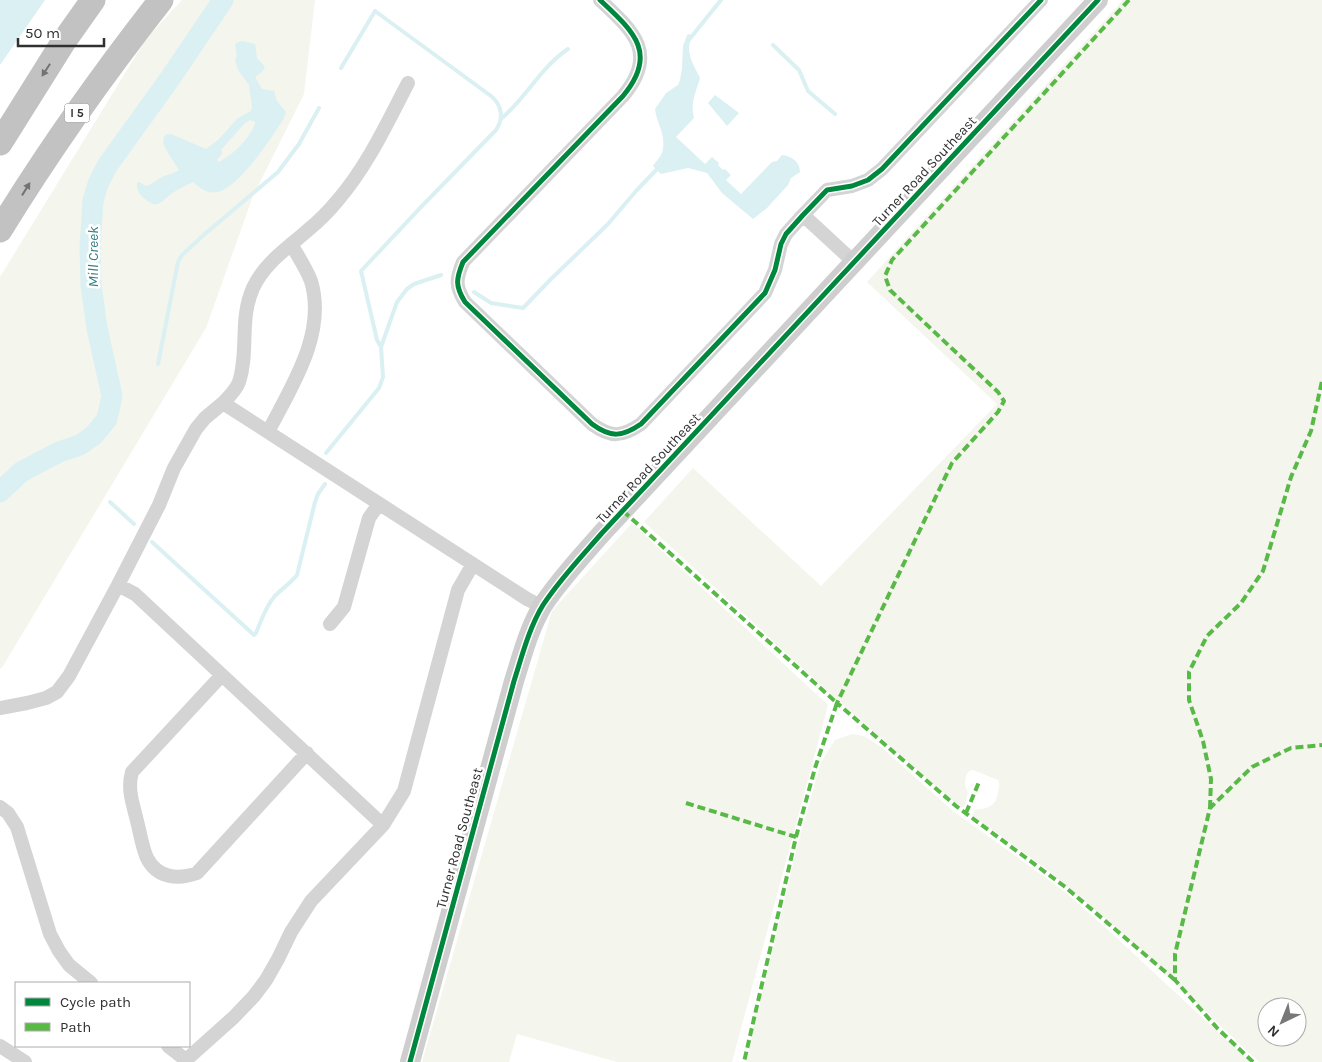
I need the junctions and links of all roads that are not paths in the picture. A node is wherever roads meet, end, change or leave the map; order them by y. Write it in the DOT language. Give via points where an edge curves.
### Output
graph roads {
  1 [pos="92,0"];
  2 [pos="161,0"];
  3 [pos="600,0"];
  4 [pos="1041,0"];
  5 [pos="1098,0"];
  6 [pos="408,82"];
  7 [pos="0,143"];
  8 [pos="803,215"];
  9 [pos="0,230"];
  10 [pos="291,244"];
  11 [pos="855,263"];
  12 [pos="223,403"];
  13 [pos="268,432"];
  14 [pos="379,504"];
  15 [pos="473,564"];
  16 [pos="118,585"];
  17 [pos="542,607"];
  18 [pos="330,624"];
  19 [pos="222,675"];
  20 [pos="0,708"];
  21 [pos="307,754"];
  22 [pos="0,807"];
  23 [pos="383,825"];
  24 [pos="90,982"];
  25 [pos="0,1046"];
  26 [pos="169,1047"];
  27 [pos="186,1061"];
  28 [pos="25,1062"];
  29 [pos="410,1062"];
  1 -- 7 [label="highway, one-way"];
  9 -- 2 [label="highway, I 5, one-way" via="66,129"];
  3 -- 8 [label="street" via="635,38 641,63 638,75 623,96 463,262 457,281 458,291 465,302 592,424 616,435 641,424 765,293 776,270 780,244"];
  4 -- 8 [label="street" via="882,169 868,180 827,190"];
  5 -- 11 [label="main road, Turner Road Southeast"];
  6 -- 10 [label="street" via="363,167 320,219"];
  8 -- 11 [label="street"];
  10 -- 12 [label="street" via="271,262 254,287 244,322 239,383"];
  10 -- 13 [label="street" via="311,282 312,335 306,355"];
  11 -- 17 [label="main road, Turner Road Southeast" via="596,541"];
  12 -- 13 [label="street"];
  12 -- 16 [label="street" via="196,429 178,460"];
  13 -- 14 [label="street"];
  14 -- 15 [label="street"];
  14 -- 18 [label="street" via="369,518 344,607"];
  15 -- 17 [label="street"];
  15 -- 23 [label="street" via="458,590 404,791"];
  16 -- 19 [label="street" via="135,594"];
  16 -- 20 [label="street" via="73,670 57,692 46,698"];
  17 -- 29 [label="main road, Turner Road Southeast" via="514,681"];
  19 -- 21 [label="street"];
  19 -- 21 [label="street" via="132,772 130,795 147,858 155,868 168,877 180,878 197,873"];
  21 -- 23 [label="street"];
  22 -- 24 [label="street" via="17,827 50,934 69,965"];
  23 -- 27 [label="street" via="312,901 254,996"];
  25 -- 28 [label="street"];
  26 -- 27 [label="street"];
}
